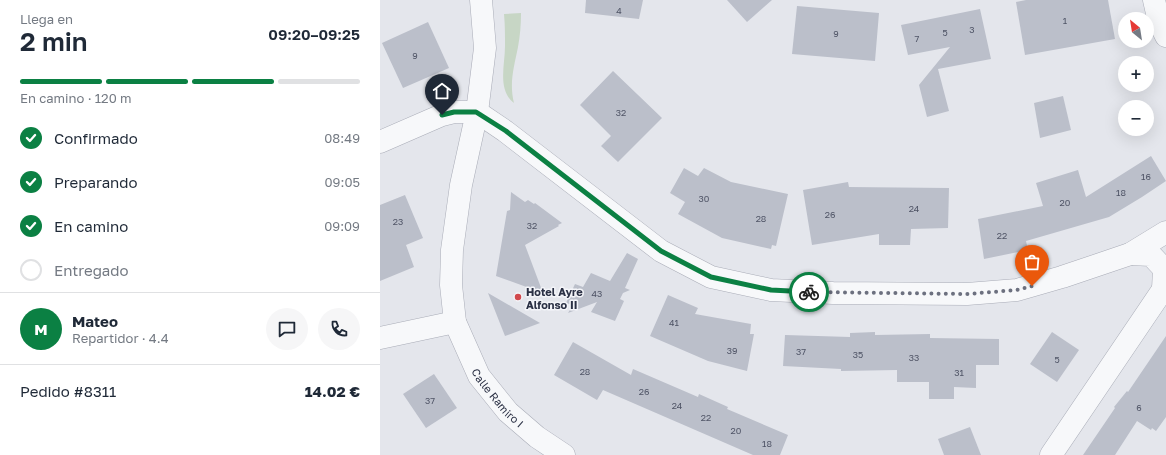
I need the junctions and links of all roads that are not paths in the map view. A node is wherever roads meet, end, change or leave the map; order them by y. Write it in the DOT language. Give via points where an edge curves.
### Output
graph roads {
  1 [pos="481,0"];
  2 [pos="1154,0"];
  3 [pos="1166,36"];
  4 [pos="476,112"];
  5 [pos="380,142"];
  6 [pos="1166,232"];
  7 [pos="1130,254"];
  8 [pos="1165,287"];
  9 [pos="455,322"];
  10 [pos="380,338"];
  11 [pos="564,455"];
  12 [pos="1051,455"];
  1 -- 4 [label="street, Calle Ramiro I" via="485,48"];
  2 -- 3 [label="street" via="1159,22"];
  4 -- 5 [label="street" via="442,115"];
  4 -- 7 [label="street" via="506,131 661,251 711,277 771,290 967,294 1017,290"];
  4 -- 9 [label="street, Calle Ramiro I" via="461,186 452,250 451,285"];
  6 -- 7 [label="street"];
  7 -- 8 [label="street" via="1151,255 1164,269"];
  8 -- 12 [label="street"];
  9 -- 10 [label="street"];
  9 -- 11 [label="street, Calle Ramiro I" via="479,376 508,412 537,437"];
}
